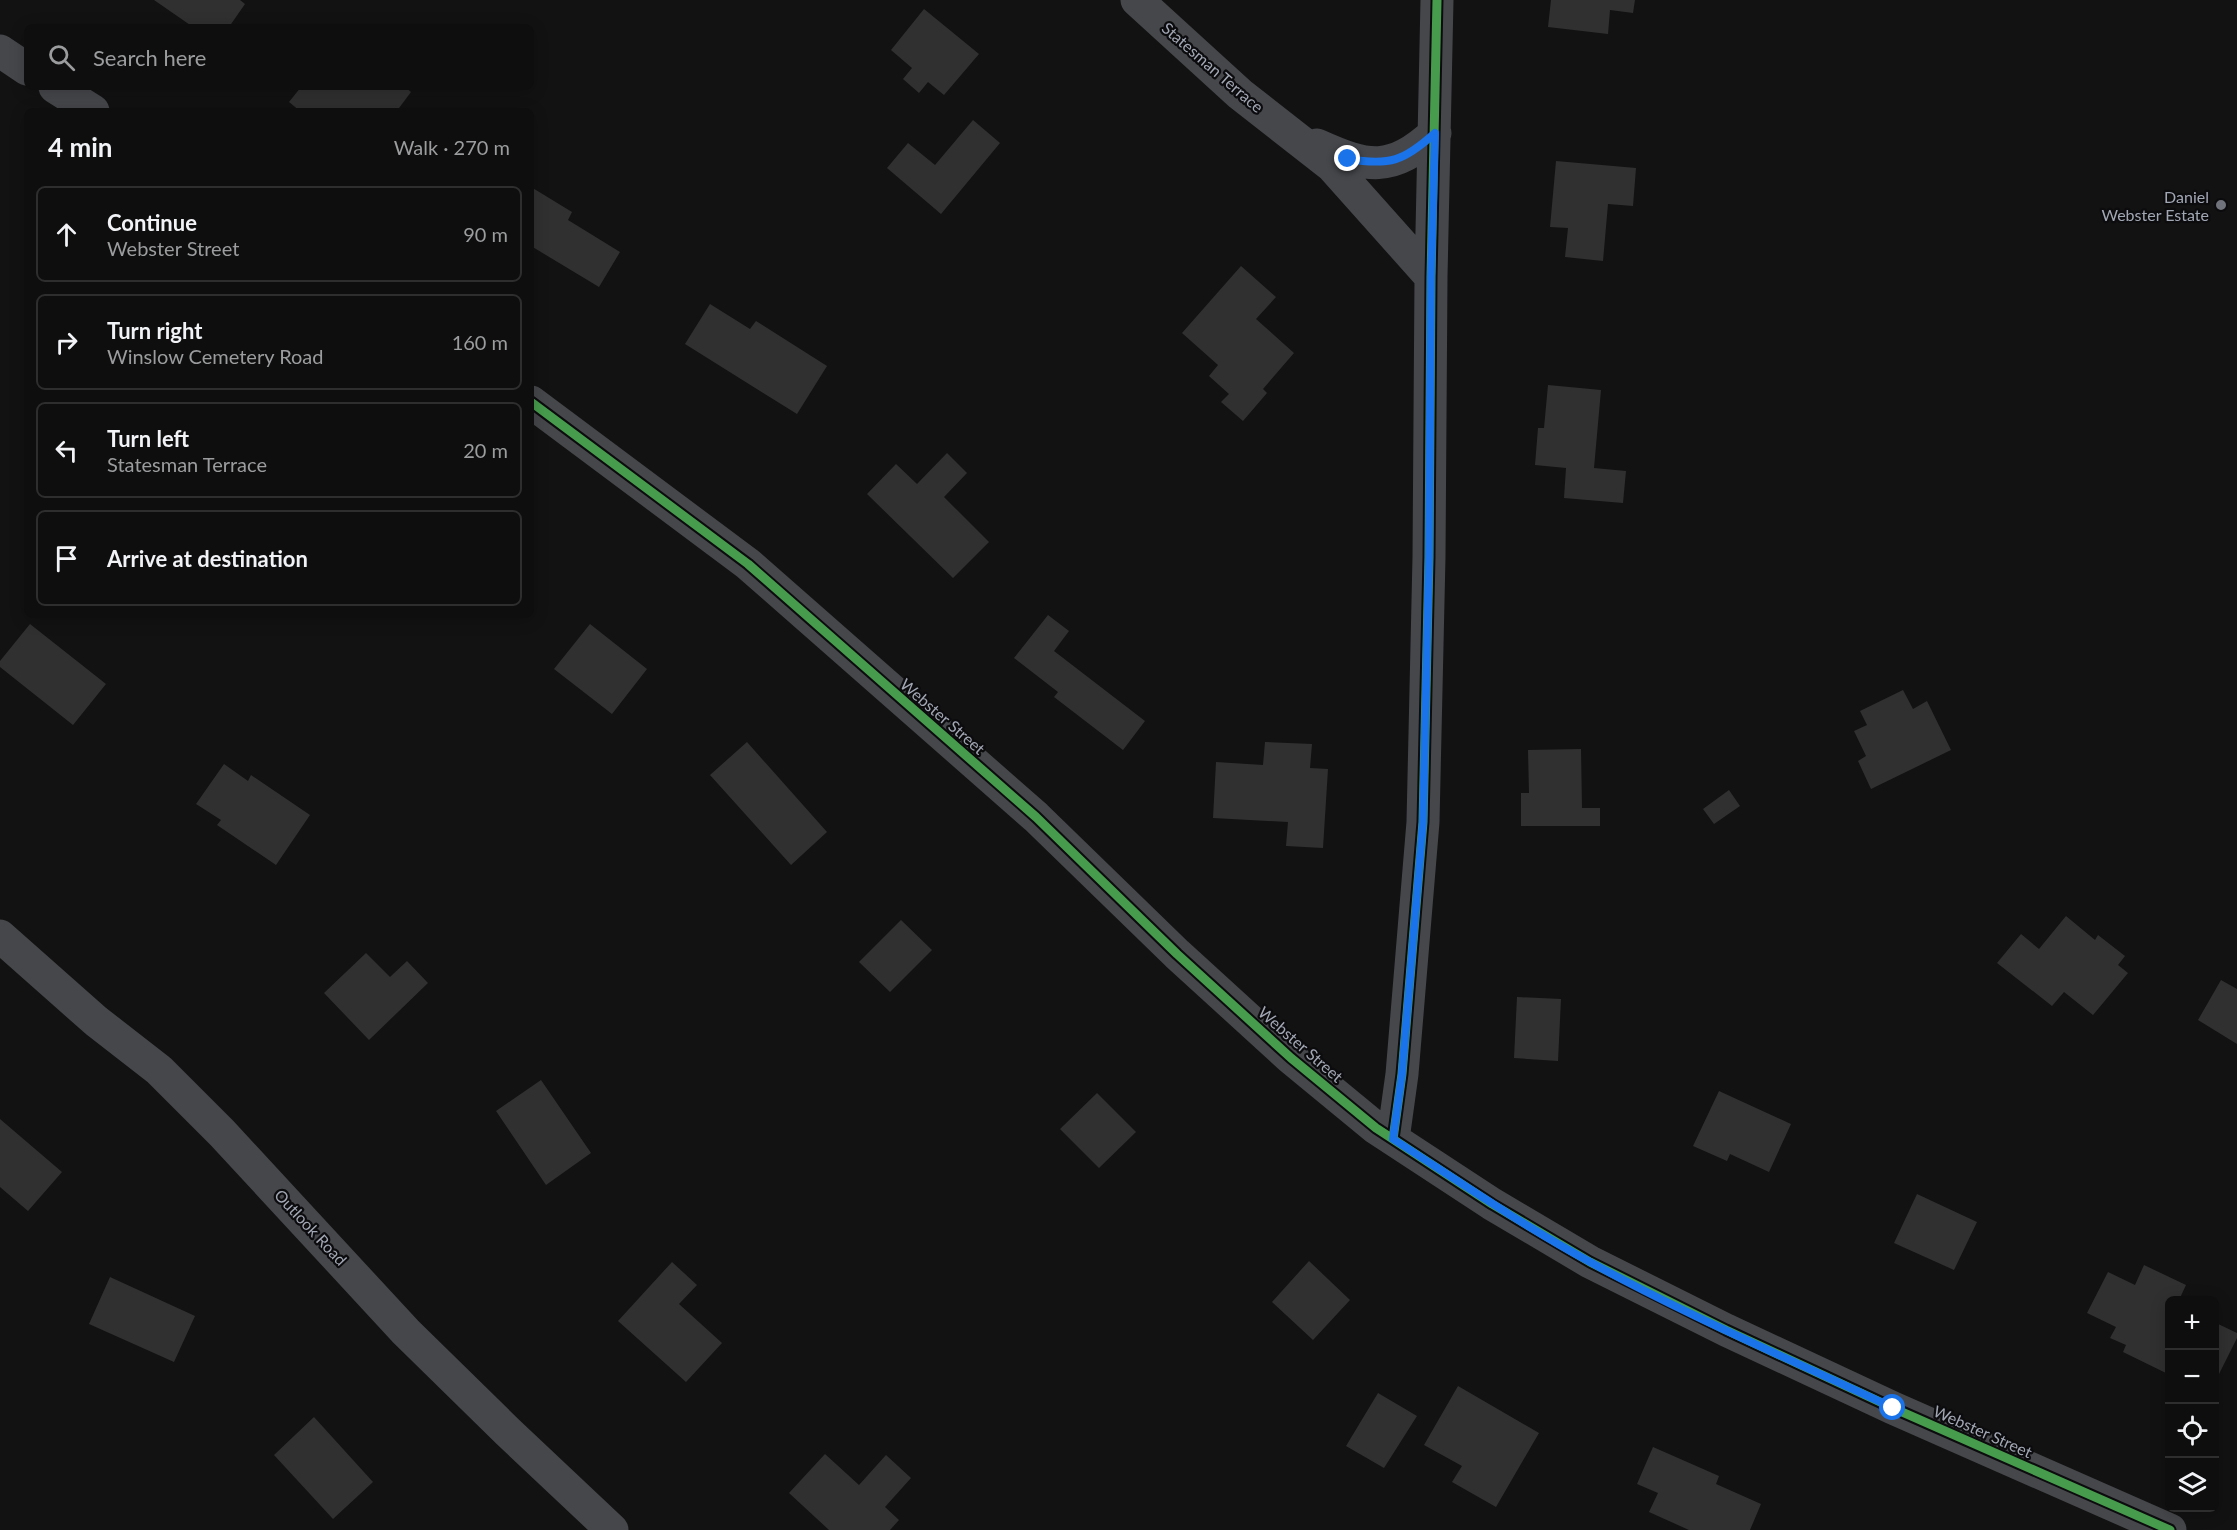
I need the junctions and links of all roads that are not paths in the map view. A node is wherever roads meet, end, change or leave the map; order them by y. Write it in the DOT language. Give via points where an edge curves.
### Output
graph roads {
  1 [pos="1137,0"];
  2 [pos="1437,0"];
  3 [pos="0,51"];
  4 [pos="24,67"];
  5 [pos="60,90"];
  6 [pos="88,108"];
  7 [pos="1290,133"];
  8 [pos="1435,133"];
  9 [pos="1431,277"];
  10 [pos="534,404"];
  11 [pos="0,936"];
  12 [pos="1393,1139"];
  13 [pos="612,1530"];
  14 [pos="2170,1530"];
  1 -- 7 [label="street, Statesman Terrace" via="1240,94"];
  2 -- 8 [label="street"];
  3 -- 4 [label="street"];
  5 -- 6 [label="street"];
  7 -- 8 [label="street, Statesman Terrace" via="1348,159 1372,163 1405,157"];
  7 -- 9 [label="street, Statesman Terrace" via="1332,166"];
  8 -- 9 [label="street"];
  9 -- 12 [label="street" via="1423,822"];
  10 -- 12 [label="street, Webster Street" via="748,564 1036,817 1291,1058"];
  11 -- 13 [label="street, Outlook Road" via="96,1021 159,1070 406,1332"];
  12 -- 14 [label="street, Webster Street" via="1492,1204 1621,1278 1893,1408"];
}
